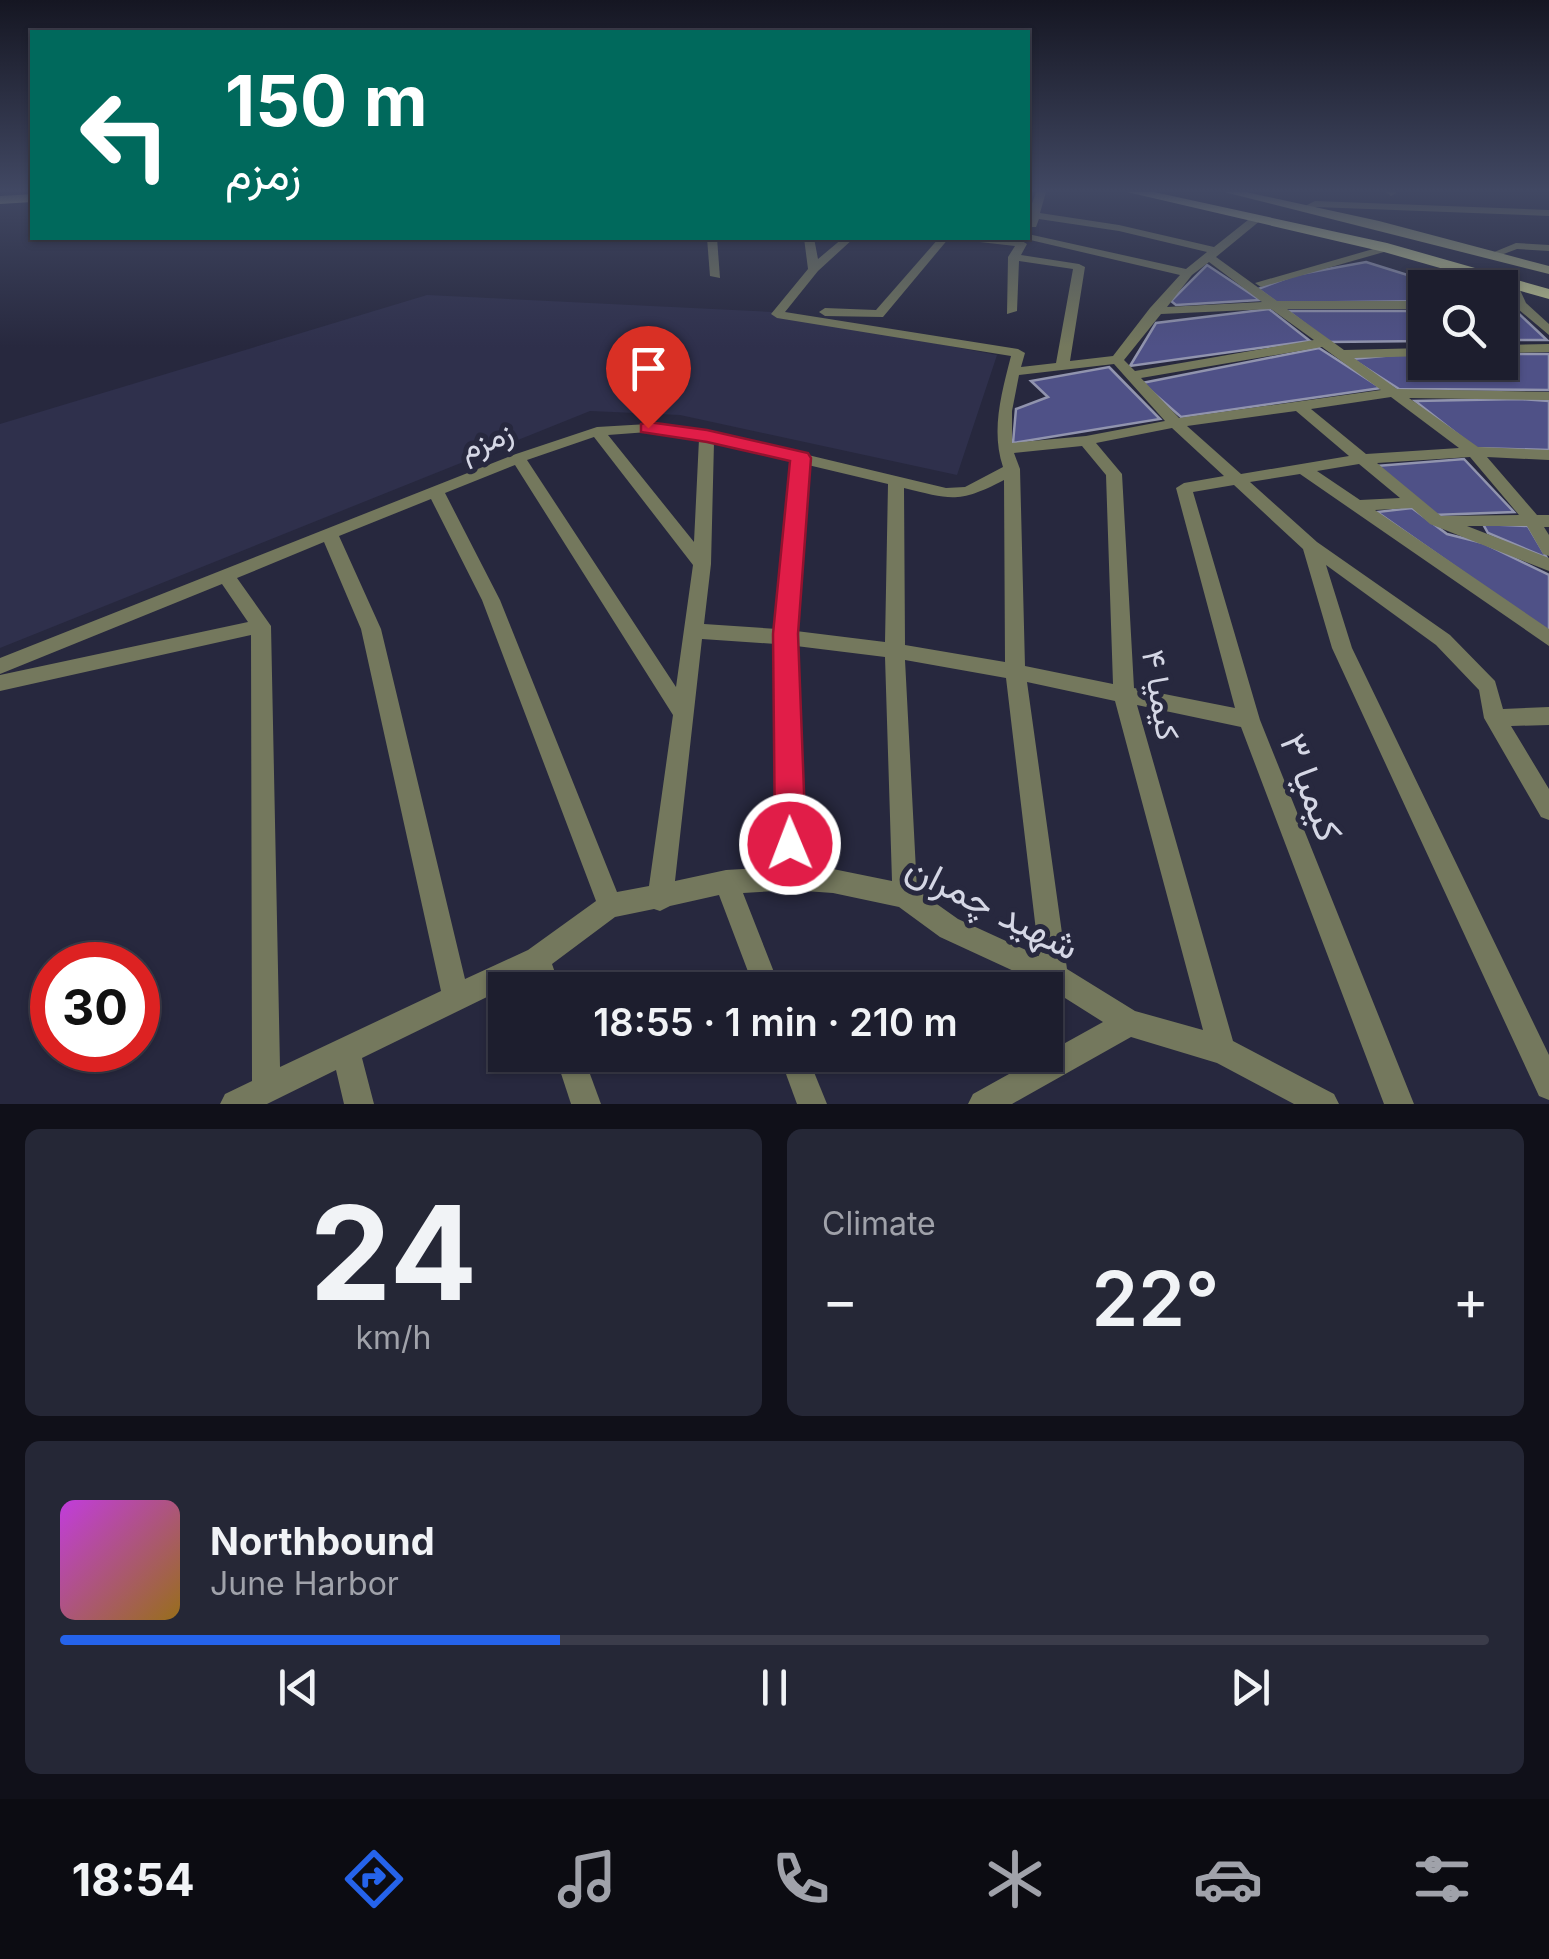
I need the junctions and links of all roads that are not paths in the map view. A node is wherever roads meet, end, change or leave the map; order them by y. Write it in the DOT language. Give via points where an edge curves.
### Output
graph roads {
  1 [pos="713,244"];
  2 [pos="810,244"];
  3 [pos="843,244"];
  4 [pos="939,244"];
  5 [pos="1006,244"];
  6 [pos="1174,244"];
  7 [pos="1224,244"];
  8 [pos="1368,244"];
  9 [pos="1410,244"];
  10 [pos="1447,244"];
  11 [pos="1022,246"];
  12 [pos="1388,248"];
  13 [pos="1549,248"];
  14 [pos="1211,254"];
  15 [pos="1493,255"];
  16 [pos="814,270"];
  17 [pos="1468,270"];
  18 [pos="1549,270"];
  19 [pos="1188,273"];
  20 [pos="716,276"];
  21 [pos="1549,281"];
  22 [pos="1262,283"];
  23 [pos="1518,284"];
  24 [pos="1549,294"];
  25 [pos="1518,298"];
  26 [pos="1273,305"];
  27 [pos="1408,305"];
  28 [pos="1521,305"];
  29 [pos="1011,311"];
  30 [pos="1154,311"];
  31 [pos="783,315"];
  32 [pos="1549,332"];
  33 [pos="1322,343"];
  34 [pos="1549,348"];
  35 [pos="1518,349"];
  36 [pos="1408,352"];
  37 [pos="1339,354"];
  38 [pos="1117,360"];
  39 [pos="1062,368"];
  40 [pos="1014,372"];
  41 [pos="1131,376"];
  42 [pos="1392,393"];
  43 [pos="1549,396"];
  44 [pos="1300,407"];
  45 [pos="1175,422"];
  46 [pos="597,431"];
  47 [pos="707,436"];
  48 [pos="1086,441"];
  49 [pos="1474,452"];
  50 [pos="1549,455"];
  51 [pos="518,458"];
  52 [pos="800,458"];
  53 [pos="1007,459"];
  54 [pos="1361,459"];
  55 [pos="1303,469"];
  56 [pos="1236,479"];
  57 [pos="896,481"];
  58 [pos="436,492"];
  59 [pos="1414,503"];
  60 [pos="1355,506"];
  61 [pos="1436,520"];
  62 [pos="1540,521"];
  63 [pos="330,534"];
  64 [pos="1310,546"];
  65 [pos="1549,550"];
  66 [pos="702,564"];
  67 [pos="1549,566"];
  68 [pos="225,574"];
  69 [pos="261,626"];
  70 [pos="694,631"];
  71 [pos="786,634"];
  72 [pos="1549,638"];
  73 [pos="895,649"];
  74 [pos="0,666"];
  75 [pos="1015,669"];
  76 [pos="0,683"];
  77 [pos="1124,695"];
  78 [pos="1549,716"];
  79 [pos="685,718"];
  80 [pos="1495,718"];
  81 [pos="1249,720"];
  82 [pos="1549,810"];
  83 [pos="791,878"];
  84 [pos="726,882"];
  85 [pos="905,896"];
  86 [pos="660,899"];
  87 [pos="610,906"];
  88 [pos="537,959"];
  89 [pos="542,972"];
  90 [pos="761,972"];
  91 [pos="1045,972"];
  92 [pos="1053,972"];
  93 [pos="1063,982"];
  94 [pos="456,996"];
  95 [pos="1129,1023"];
  96 [pos="1222,1050"];
  97 [pos="346,1051"];
  98 [pos="575,1072"];
  99 [pos="800,1072"];
  100 [pos="1549,1086"];
  101 [pos="266,1088"];
  102 [pos="235,1104"];
  103 [pos="358,1104"];
  104 [pos="586,1104"];
  105 [pos="812,1104"];
  106 [pos="983,1104"];
  107 [pos="1324,1104"];
  108 [pos="1399,1104"];
  1 -- 20 [label="street"];
  2 -- 16 [label="street"];
  3 -- 16 [label="street"];
  4 -- 31 [label="street" via="879,314"];
  5 -- 11 [label="street"];
  6 -- 14 [label="street"];
  7 -- 14 [label="street"];
  8 -- 12 [label="main road"];
  9 -- 21 [label="main road"];
  10 -- 15 [label="street"];
  11 -- 19 [label="street"];
  11 -- 29 [label="street"];
  11 -- 39 [label="street" via="1079,267"];
  12 -- 17 [label="main road"];
  12 -- 22 [label="street"];
  13 -- 15 [label="street" via="1516,246"];
  14 -- 19 [label="street"];
  14 -- 26 [label="street"];
  15 -- 18 [label="street"];
  16 -- 31 [label="street"];
  19 -- 30 [label="street"];
  23 -- 24 [label="main road"];
  25 -- 28 [label="street"];
  26 -- 27 [label="street"];
  26 -- 30 [label="street"];
  26 -- 33 [label="street"];
  28 -- 32 [label="street"];
  30 -- 38 [label="street"];
  31 -- 40 [label="street" via="1018,353"];
  33 -- 37 [label="street"];
  33 -- 41 [label="street"];
  34 -- 35 [label="street"];
  36 -- 37 [label="street"];
  37 -- 42 [label="street"];
  38 -- 39 [label="street"];
  38 -- 41 [label="street"];
  39 -- 40 [label="street"];
  40 -- 53 [label="street" via="1005,398"];
  41 -- 45 [label="street"];
  42 -- 43 [label="street"];
  42 -- 44 [label="street"];
  42 -- 49 [label="street"];
  44 -- 45 [label="street"];
  44 -- 54 [label="street"];
  45 -- 48 [label="street"];
  45 -- 56 [label="street"];
  46 -- 47 [label="street, زمزم" via="648,428"];
  46 -- 51 [label="street, زمزم"];
  46 -- 66 [label="street"];
  47 -- 52 [label="street, زمزم"];
  47 -- 66 [label="street"];
  48 -- 53 [label="street"];
  48 -- 77 [label="street, کیمیا ۴" via="1114,474"];
  49 -- 50 [label="street"];
  49 -- 54 [label="street"];
  49 -- 62 [label="street"];
  51 -- 58 [label="street, زمزم"];
  51 -- 79 [label="street"];
  52 -- 57 [label="street, زمزم"];
  52 -- 71 [label="street"];
  53 -- 57 [label="street, زمزم" via="968,492"];
  53 -- 75 [label="street"];
  54 -- 55 [label="street"];
  54 -- 59 [label="street"];
  55 -- 56 [label="street"];
  55 -- 60 [label="street"];
  56 -- 64 [label="street"];
  56 -- 81 [label="street, کیمیا ۳" via="1184,488"];
  57 -- 73 [label="street"];
  58 -- 63 [label="street, زمزم"];
  58 -- 87 [label="street" via="492,600"];
  59 -- 60 [label="street"];
  59 -- 61 [label="street"];
  60 -- 72 [label="street"];
  61 -- 62 [label="street"];
  61 -- 67 [label="street"];
  62 -- 65 [label="street"];
  63 -- 68 [label="street, زمزم"];
  63 -- 94 [label="street" via="371,629"];
  64 -- 80 [label="street" via="1443,640 1488,687"];
  64 -- 100 [label="street" via="1342,648"];
  66 -- 70 [label="street"];
  68 -- 69 [label="street"];
  68 -- 74 [label="street, زمزم"];
  69 -- 76 [label="street"];
  69 -- 101 [label="street"];
  70 -- 71 [label="street"];
  70 -- 79 [label="street"];
  71 -- 73 [label="street"];
  71 -- 83 [label="street"];
  73 -- 75 [label="street"];
  73 -- 85 [label="street"];
  75 -- 77 [label="street"];
  75 -- 92 [label="street"];
  77 -- 81 [label="street"];
  77 -- 96 [label="street, کیمیا ۴"];
  78 -- 80 [label="street"];
  79 -- 86 [label="street"];
  80 -- 82 [label="street"];
  81 -- 108 [label="street, کیمیا ۳"];
  83 -- 84 [label="street, شهید چمران"];
  83 -- 85 [label="street, شهید چمران"];
  84 -- 86 [label="street, شهید چمران"];
  84 -- 90 [label="street"];
  85 -- 91 [label="street, شهید چمران" via="950,928"];
  86 -- 87 [label="street, شهید چمران"];
  87 -- 88 [label="street, شهید چمران"];
  88 -- 89 [label="street"];
  88 -- 94 [label="street, شهید چمران"];
  93 -- 95 [label="street, شهید چمران"];
  94 -- 97 [label="street, شهید چمران"];
  95 -- 96 [label="street, شهید چمران"];
  95 -- 106 [label="street"];
  96 -- 107 [label="street, شهید چمران"];
  97 -- 101 [label="street, شهید چمران"];
  97 -- 103 [label="street"];
  98 -- 104 [label="street"];
  99 -- 105 [label="street"];
  101 -- 102 [label="street, شهید چمران"];
}
